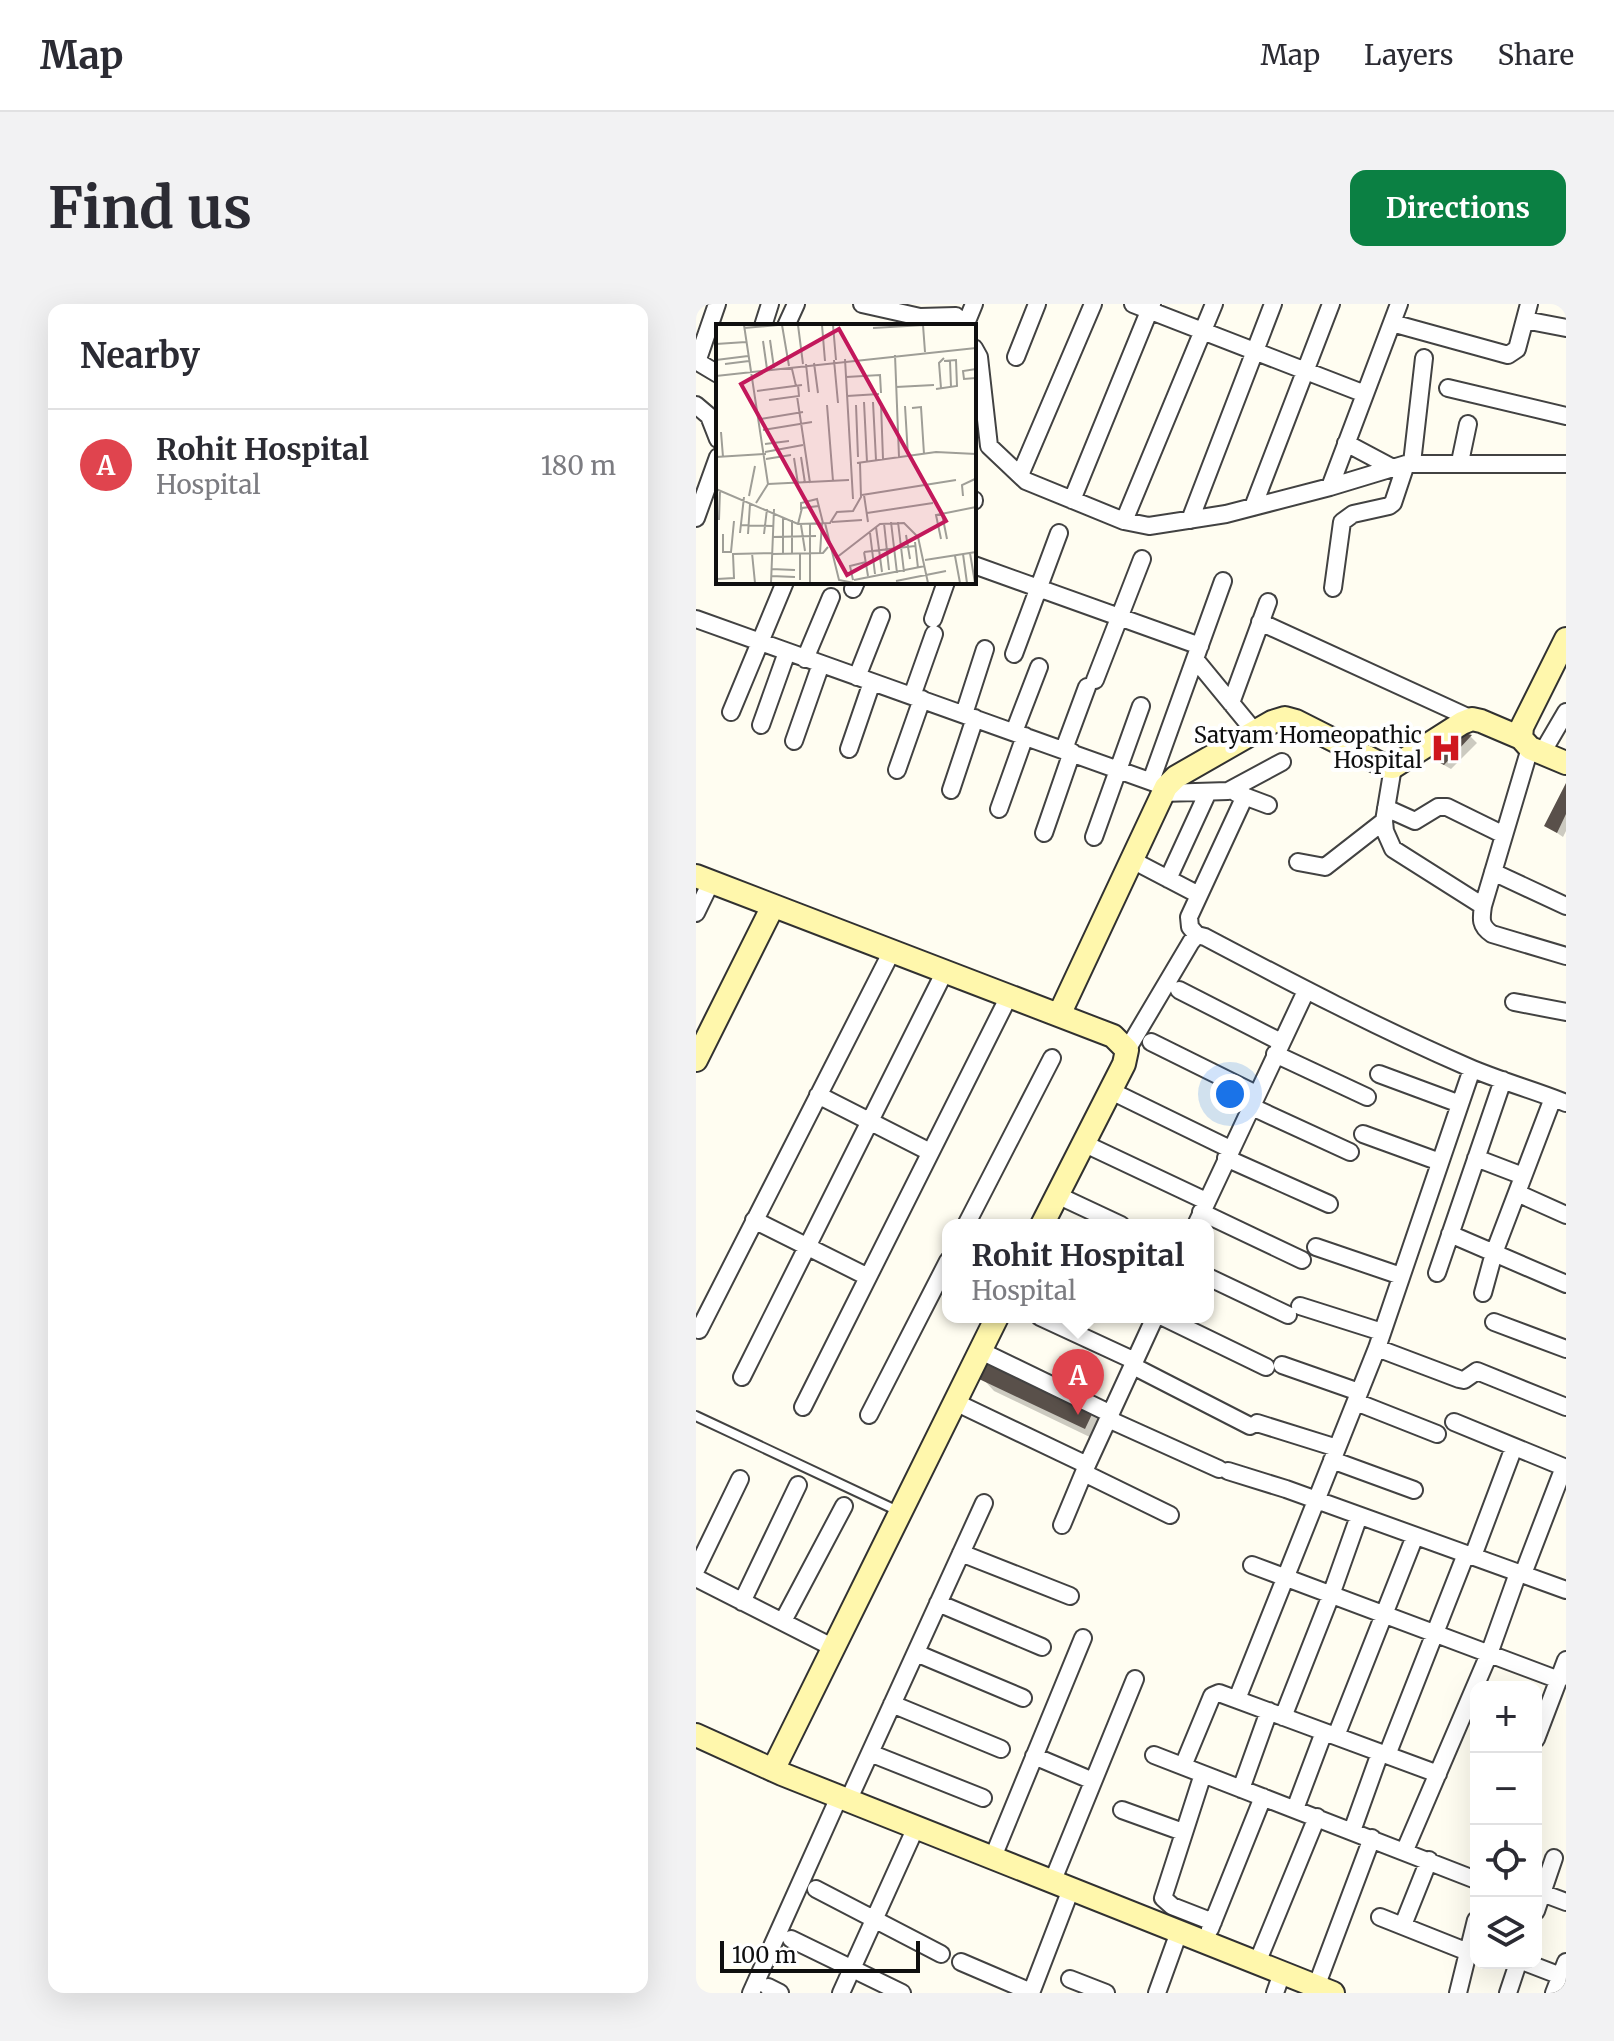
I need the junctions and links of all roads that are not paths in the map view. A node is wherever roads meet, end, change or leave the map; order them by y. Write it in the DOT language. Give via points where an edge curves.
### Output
graph roads {
  1 [pos="717,304"];
  2 [pos="770,304"];
  3 [pos="796,304"];
  4 [pos="862,304"];
  5 [pos="974,304"];
  6 [pos="1037,304"];
  7 [pos="1093,304"];
  8 [pos="1133,304"];
  9 [pos="1214,304"];
  10 [pos="1273,304"];
  11 [pos="1331,304"];
  12 [pos="1399,304"];
  13 [pos="1151,307"];
  14 [pos="1527,312"];
  15 [pos="958,318"];
  16 [pos="1392,323"];
  17 [pos="764,324"];
  18 [pos="787,324"];
  19 [pos="1566,328"];
  20 [pos="1203,331"];
  21 [pos="1255,351"];
  22 [pos="976,352"];
  23 [pos="1016,357"];
  24 [pos="1424,358"];
  25 [pos="696,362"];
  26 [pos="1306,371"];
  27 [pos="716,373"];
  28 [pos="1448,388"];
  29 [pos="1365,394"];
  30 [pos="696,405"];
  31 [pos="1566,416"];
  32 [pos="1468,424"];
  33 [pos="716,434"];
  34 [pos="1346,443"];
  35 [pos="1460,462"];
  36 [pos="1566,464"];
  37 [pos="716,468"];
  38 [pos="1403,468"];
  39 [pos="1020,475"];
  40 [pos="1330,487"];
  41 [pos="1072,500"];
  42 [pos="698,507"];
  43 [pos="1253,507"];
  44 [pos="1190,520"];
  45 [pos="1124,521"];
  46 [pos="1059,533"];
  47 [pos="1142,559"];
  48 [pos="976,566"];
  49 [pos="1223,581"];
  50 [pos="784,584"];
  51 [pos="945,584"];
  52 [pos="1038,588"];
  53 [pos="1333,588"];
  54 [pos="831,597"];
  55 [pos="1268,602"];
  56 [pos="881,616"];
  57 [pos="1119,617"];
  58 [pos="1260,622"];
  59 [pos="698,626"];
  60 [pos="1566,639"];
  61 [pos="759,643"];
  62 [pos="985,649"];
  63 [pos="787,652"];
  64 [pos="1197,652"];
  65 [pos="1014,654"];
  66 [pos="813,661"];
  67 [pos="1039,667"];
  68 [pos="864,679"];
  69 [pos="917,697"];
  70 [pos="1231,703"];
  71 [pos="1141,706"];
  72 [pos="731,712"];
  73 [pos="1566,712"];
  74 [pos="969,716"];
  75 [pos="1472,719"];
  76 [pos="761,725"];
  77 [pos="1255,732"];
  78 [pos="1020,734"];
  79 [pos="794,741"];
  80 [pos="1531,746"];
  81 [pos="849,749"];
  82 [pos="1068,751"];
  83 [pos="1282,762"];
  84 [pos="1566,763"];
  85 [pos="1393,767"];
  86 [pos="1119,769"];
  87 [pos="897,770"];
  88 [pos="1160,787"];
  89 [pos="951,790"];
  90 [pos="1228,791"];
  91 [pos="1208,792"];
  92 [pos="1245,796"];
  93 [pos="1268,805"];
  94 [pos="999,809"];
  95 [pos="1385,814"];
  96 [pos="1044,833"];
  97 [pos="1504,835"];
  98 [pos="1094,837"];
  99 [pos="1132,860"];
  100 [pos="1298,862"];
  101 [pos="1493,872"];
  102 [pos="703,879"];
  103 [pos="1168,879"];
  104 [pos="1199,895"];
  105 [pos="773,906"];
  106 [pos="1483,906"];
  107 [pos="1566,906"];
  108 [pos="696,913"];
  109 [pos="1197,935"];
  110 [pos="892,951"];
  111 [pos="1566,956"];
  112 [pos="945,971"];
  113 [pos="1179,990"];
  114 [pos="1306,991"];
  115 [pos="1009,996"];
  116 [pos="1514,1002"];
  117 [pos="1566,1012"];
  118 [pos="1059,1015"];
  119 [pos="1151,1042"];
  120 [pos="1278,1048"];
  121 [pos="1127,1050"];
  122 [pos="1052,1058"];
  123 [pos="696,1060"];
  124 [pos="1472,1069"];
  125 [pos="1379,1074"];
  126 [pos="1503,1080"];
  127 [pos="1109,1090"];
  128 [pos="818,1095"];
  129 [pos="1367,1097"];
  130 [pos="1253,1100"];
  131 [pos="1560,1101"];
  132 [pos="1460,1104"];
  133 [pos="870,1121"];
  134 [pos="1363,1134"];
  135 [pos="1083,1143"];
  136 [pos="930,1152"];
  137 [pos="1350,1152"];
  138 [pos="1228,1153"];
  139 [pos="1476,1158"];
  140 [pos="1440,1162"];
  141 [pos="1523,1176"];
  142 [pos="1517,1193"];
  143 [pos="1057,1195"];
  144 [pos="1329,1204"];
  145 [pos="1201,1213"];
  146 [pos="1566,1215"];
  147 [pos="969,1219"];
  148 [pos="1045,1219"];
  149 [pos="1108,1219"];
  150 [pos="1214,1219"];
  151 [pos="754,1220"];
  152 [pos="1450,1234"];
  153 [pos="807,1247"];
  154 [pos="1316,1247"];
  155 [pos="1494,1253"];
  156 [pos="1302,1260"];
  157 [pos="942,1273"];
  158 [pos="1437,1273"];
  159 [pos="1401,1276"];
  160 [pos="868,1277"];
  161 [pos="1214,1279"];
  162 [pos="1566,1284"];
  163 [pos="1483,1293"];
  164 [pos="1494,1322"];
  165 [pos="994,1323"];
  166 [pos="1052,1323"];
  167 [pos="1152,1323"];
  168 [pos="1177,1323"];
  169 [pos="699,1330"];
  170 [pos="1379,1340"];
  171 [pos="1566,1349"];
  172 [pos="981,1351"];
  173 [pos="1134,1364"];
  174 [pos="742,1377"];
  175 [pos="1358,1397"];
  176 [pos="955,1402"];
  177 [pos="803,1407"];
  178 [pos="1566,1407"];
  179 [pos="869,1415"];
  180 [pos="696,1416"];
  181 [pos="1109,1417"];
  182 [pos="1454,1422"];
  183 [pos="1437,1434"];
  184 [pos="1514,1447"];
  185 [pos="1335,1454"];
  186 [pos="1565,1467"];
  187 [pos="1085,1469"];
  188 [pos="740,1479"];
  189 [pos="798,1485"];
  190 [pos="1414,1490"];
  191 [pos="1316,1500"];
  192 [pos="984,1503"];
  193 [pos="844,1506"];
  194 [pos="901,1512"];
  195 [pos="1170,1515"];
  196 [pos="1359,1516"];
  197 [pos="1062,1525"];
  198 [pos="1415,1536"];
  199 [pos="961,1553"];
  200 [pos="1470,1555"];
  201 [pos="1252,1565"];
  202 [pos="696,1570"];
  203 [pos="1521,1574"];
  204 [pos="1285,1577"];
  205 [pos="696,1578"];
  206 [pos="1566,1590"];
  207 [pos="1331,1595"];
  208 [pos="1070,1596"];
  209 [pos="742,1602"];
  210 [pos="938,1603"];
  211 [pos="1383,1614"];
  212 [pos="783,1621"];
  213 [pos="1434,1633"];
  214 [pos="1083,1638"];
  215 [pos="1042,1647"];
  216 [pos="834,1648"];
  217 [pos="916,1653"];
  218 [pos="1489,1654"];
  219 [pos="1566,1660"];
  220 [pos="1135,1679"];
  221 [pos="1559,1680"];
  222 [pos="1023,1698"];
  223 [pos="1237,1699"];
  224 [pos="892,1704"];
  225 [pos="1276,1714"];
  226 [pos="1542,1724"];
  227 [pos="1330,1734"];
  228 [pos="696,1735"];
  229 [pos="1001,1749"];
  230 [pos="870,1753"];
  231 [pos="1384,1754"];
  232 [pos="1154,1755"];
  233 [pos="1034,1756"];
  234 [pos="1183,1766"];
  235 [pos="773,1770"];
  236 [pos="1203,1774"];
  237 [pos="1438,1774"];
  238 [pos="1093,1781"];
  239 [pos="1241,1789"];
  240 [pos="1263,1797"];
  241 [pos="983,1798"];
  242 [pos="844,1799"];
  243 [pos="1295,1809"];
  244 [pos="1122,1810"];
  245 [pos="1317,1817"];
  246 [pos="916,1827"];
  247 [pos="1352,1831"];
  248 [pos="1183,1832"];
  249 [pos="1372,1838"];
  250 [pos="1405,1850"];
  251 [pos="993,1857"];
  252 [pos="1554,1858"];
  253 [pos="1429,1860"];
  254 [pos="1470,1877"];
  255 [pos="1062,1884"];
  256 [pos="816,1889"];
  257 [pos="1542,1893"];
  258 [pos="1566,1902"];
  259 [pos="1380,1917"];
  260 [pos="875,1920"];
  261 [pos="1403,1925"];
  262 [pos="1179,1932"];
  263 [pos="1208,1932"];
  264 [pos="791,1939"];
  265 [pos="1470,1945"];
  266 [pos="1470,1953"];
  267 [pos="941,1954"];
  268 [pos="961,1962"];
  269 [pos="1257,1963"];
  270 [pos="1542,1967"];
  271 [pos="853,1968"];
  272 [pos="1516,1969"];
  273 [pos="1564,1972"];
  274 [pos="1070,1979"];
  275 [pos="1279,1983"];
  276 [pos="1324,1990"];
  277 [pos="1031,1992"];
  278 [pos="751,1993"];
  279 [pos="841,1993"];
  280 [pos="902,1993"];
  281 [pos="1106,1993"];
  282 [pos="1157,1993"];
  283 [pos="1458,1993"];
  284 [pos="1508,1993"];
  285 [pos="1554,1993"];
  1 -- 25 [label="street"];
  2 -- 17 [label="street"];
  3 -- 18 [label="street"];
  4 -- 15 [label="street" via="920,317"];
  5 -- 15 [label="street"];
  6 -- 23 [label="street"];
  7 -- 39 [label="street"];
  8 -- 13 [label="street"];
  9 -- 20 [label="street"];
  10 -- 21 [label="street"];
  11 -- 26 [label="street"];
  12 -- 16 [label="street"];
  13 -- 20 [label="street"];
  13 -- 41 [label="street"];
  14 -- 16 [label="street" via="1517,349 1508,355"];
  14 -- 19 [label="street"];
  16 -- 29 [label="street"];
  20 -- 21 [label="street"];
  20 -- 45 [label="street"];
  21 -- 26 [label="street"];
  21 -- 44 [label="street"];
  22 -- 39 [label="street" via="989,446"];
  24 -- 38 [label="street"];
  25 -- 27 [label="street"];
  26 -- 29 [label="street"];
  26 -- 43 [label="street"];
  28 -- 31 [label="street"];
  29 -- 34 [label="street"];
  30 -- 33 [label="street" via="709,416"];
  32 -- 35 [label="street"];
  34 -- 38 [label="street"];
  34 -- 40 [label="street"];
  35 -- 36 [label="street"];
  35 -- 38 [label="street"];
  37 -- 42 [label="street"];
  38 -- 40 [label="street"];
  38 -- 53 [label="street" via="1389,506 1345,518"];
  39 -- 41 [label="street"];
  40 -- 43 [label="street"];
  41 -- 45 [label="street"];
  43 -- 44 [label="street"];
  44 -- 45 [label="street" via="1149,526"];
  46 -- 52 [label="street"];
  47 -- 57 [label="street"];
  48 -- 52 [label="street"];
  49 -- 64 [label="street"];
  50 -- 61 [label="street"];
  51 -- 69 [label="street"];
  52 -- 57 [label="street"];
  52 -- 65 [label="street"];
  54 -- 66 [label="street"];
  55 -- 58 [label="street"];
  56 -- 68 [label="street"];
  57 -- 64 [label="street"];
  57 -- 82 [label="street"];
  58 -- 70 [label="street"];
  58 -- 75 [label="street"];
  59 -- 61 [label="street"];
  60 -- 80 [label="street" via="1522,727"];
  61 -- 63 [label="street"];
  61 -- 72 [label="street"];
  62 -- 74 [label="street"];
  63 -- 66 [label="street"];
  63 -- 76 [label="street"];
  64 -- 70 [label="street"];
  64 -- 88 [label="street"];
  66 -- 68 [label="street"];
  66 -- 79 [label="street"];
  67 -- 78 [label="street"];
  68 -- 69 [label="street"];
  68 -- 81 [label="street"];
  69 -- 74 [label="street"];
  69 -- 87 [label="street"];
  70 -- 77 [label="street"];
  71 -- 86 [label="street"];
  73 -- 80 [label="street"];
  74 -- 78 [label="street"];
  74 -- 89 [label="street"];
  75 -- 80 [label="street"];
  75 -- 85 [label="street"];
  77 -- 85 [label="street" via="1285,718"];
  77 -- 88 [label="street"];
  78 -- 82 [label="street"];
  78 -- 94 [label="street"];
  80 -- 84 [label="street"];
  80 -- 97 [label="street"];
  82 -- 86 [label="street"];
  82 -- 96 [label="street"];
  83 -- 90 [label="street"];
  85 -- 95 [label="street"];
  86 -- 88 [label="street"];
  86 -- 98 [label="street"];
  88 -- 91 [label="street"];
  88 -- 99 [label="street"];
  90 -- 91 [label="street"];
  90 -- 92 [label="street"];
  91 -- 103 [label="street"];
  92 -- 93 [label="street"];
  92 -- 104 [label="street"];
  95 -- 97 [label="street" via="1415,821 1447,807"];
  95 -- 100 [label="street" via="1332,864"];
  95 -- 106 [label="street" via="1393,849"];
  97 -- 101 [label="street"];
  99 -- 103 [label="street"];
  99 -- 118 [label="street"];
  101 -- 106 [label="street"];
  101 -- 107 [label="street"];
  102 -- 105 [label="street"];
  102 -- 108 [label="street"];
  103 -- 104 [label="street"];
  104 -- 109 [label="street" via="1188,923"];
  105 -- 110 [label="street"];
  105 -- 123 [label="street"];
  106 -- 111 [label="street" via="1483,926 1492,934"];
  109 -- 114 [label="street"];
  109 -- 121 [label="street"];
  110 -- 112 [label="street"];
  110 -- 128 [label="street"];
  112 -- 115 [label="street"];
  112 -- 133 [label="street"];
  113 -- 120 [label="street"];
  114 -- 120 [label="street"];
  114 -- 124 [label="street"];
  115 -- 118 [label="street"];
  115 -- 136 [label="street"];
  116 -- 117 [label="street"];
  118 -- 121 [label="street" via="1113,1036"];
  119 -- 130 [label="street"];
  120 -- 129 [label="street"];
  120 -- 130 [label="street"];
  121 -- 127 [label="street"];
  122 -- 147 [label="street"];
  124 -- 126 [label="street"];
  124 -- 132 [label="street"];
  125 -- 132 [label="street"];
  126 -- 131 [label="street"];
  126 -- 139 [label="street"];
  127 -- 135 [label="street"];
  127 -- 138 [label="street"];
  128 -- 133 [label="street"];
  128 -- 151 [label="street"];
  130 -- 137 [label="street"];
  130 -- 138 [label="street"];
  131 -- 141 [label="street"];
  132 -- 140 [label="street"];
  133 -- 136 [label="street"];
  133 -- 153 [label="street"];
  134 -- 140 [label="street"];
  135 -- 143 [label="street"];
  135 -- 145 [label="street"];
  136 -- 160 [label="street"];
  138 -- 144 [label="street"];
  138 -- 145 [label="street"];
  139 -- 141 [label="street"];
  139 -- 152 [label="street"];
  140 -- 159 [label="street"];
  141 -- 142 [label="street"];
  142 -- 146 [label="street"];
  142 -- 155 [label="street"];
  143 -- 148 [label="street"];
  143 -- 149 [label="street"];
  150 -- 156 [label="street"];
  151 -- 153 [label="street"];
  151 -- 169 [label="street"];
  152 -- 155 [label="street"];
  152 -- 158 [label="street"];
  153 -- 160 [label="street"];
  153 -- 174 [label="street"];
  154 -- 159 [label="street"];
  155 -- 162 [label="street"];
  155 -- 163 [label="street"];
  157 -- 179 [label="street"];
  159 -- 170 [label="street"];
  160 -- 177 [label="street"];
  161 -- 170 [label="street"];
  164 -- 171 [label="street"];
  165 -- 172 [label="street"];
  166 -- 173 [label="street"];
  167 -- 173 [label="street"];
  168 -- 175 [label="street"];
  170 -- 175 [label="street"];
  170 -- 178 [label="street" via="1459,1379 1477,1371"];
  172 -- 176 [label="street"];
  172 -- 181 [label="street"];
  173 -- 181 [label="street"];
  173 -- 185 [label="street" via="1254,1424"];
  175 -- 183 [label="street"];
  175 -- 185 [label="street"];
  176 -- 187 [label="street"];
  176 -- 194 [label="street"];
  180 -- 194 [label="lane"];
  181 -- 187 [label="street"];
  181 -- 191 [label="street" via="1224,1470"];
  182 -- 184 [label="street"];
  184 -- 186 [label="street"];
  184 -- 200 [label="street"];
  185 -- 190 [label="street"];
  185 -- 191 [label="street"];
  186 -- 203 [label="street"];
  187 -- 195 [label="street"];
  187 -- 197 [label="street"];
  188 -- 202 [label="street"];
  189 -- 209 [label="street"];
  191 -- 196 [label="street"];
  191 -- 204 [label="street"];
  192 -- 199 [label="street"];
  193 -- 212 [label="street"];
  194 -- 216 [label="street"];
  196 -- 198 [label="street"];
  196 -- 207 [label="street"];
  198 -- 200 [label="street"];
  198 -- 211 [label="street"];
  199 -- 208 [label="street"];
  199 -- 210 [label="street"];
  200 -- 203 [label="street"];
  200 -- 213 [label="street"];
  201 -- 204 [label="street"];
  203 -- 206 [label="street"];
  203 -- 218 [label="street"];
  204 -- 207 [label="street"];
  204 -- 223 [label="street"];
  205 -- 209 [label="street"];
  207 -- 211 [label="street"];
  207 -- 225 [label="street"];
  209 -- 212 [label="street"];
  210 -- 215 [label="street"];
  210 -- 217 [label="street"];
  211 -- 213 [label="street"];
  211 -- 227 [label="street"];
  212 -- 216 [label="street"];
  213 -- 218 [label="street"];
  213 -- 231 [label="street"];
  214 -- 233 [label="street"];
  216 -- 235 [label="street"];
  217 -- 222 [label="street"];
  217 -- 224 [label="street"];
  218 -- 221 [label="street"];
  218 -- 237 [label="street"];
  219 -- 221 [label="street"];
  220 -- 238 [label="street"];
  221 -- 226 [label="street"];
  223 -- 225 [label="street"];
  223 -- 234 [label="street" via="1212,1696"];
  224 -- 229 [label="street"];
  224 -- 230 [label="street"];
  225 -- 227 [label="street"];
  225 -- 239 [label="street"];
  227 -- 231 [label="street"];
  227 -- 243 [label="street"];
  228 -- 235 [label="street"];
  230 -- 241 [label="street"];
  230 -- 242 [label="street"];
  231 -- 237 [label="street"];
  231 -- 247 [label="street"];
  232 -- 234 [label="street"];
  233 -- 238 [label="street"];
  233 -- 251 [label="street"];
  234 -- 236 [label="street"];
  235 -- 242 [label="street"];
  236 -- 239 [label="street"];
  236 -- 248 [label="street"];
  237 -- 250 [label="street"];
  238 -- 255 [label="street"];
  239 -- 240 [label="street"];
  240 -- 243 [label="street"];
  240 -- 263 [label="street"];
  242 -- 246 [label="street"];
  242 -- 278 [label="street"];
  243 -- 245 [label="street"];
  244 -- 248 [label="street"];
  245 -- 247 [label="street"];
  245 -- 269 [label="street"];
  246 -- 251 [label="street"];
  246 -- 260 [label="street"];
  247 -- 249 [label="street"];
  248 -- 263 [label="street" via="1163,1898"];
  249 -- 250 [label="street"];
  249 -- 276 [label="street"];
  250 -- 253 [label="street"];
  251 -- 255 [label="street"];
  252 -- 257 [label="street"];
  253 -- 254 [label="street"];
  253 -- 261 [label="street"];
  255 -- 262 [label="street"];
  255 -- 277 [label="street"];
  256 -- 260 [label="street"];
  257 -- 258 [label="street"];
  259 -- 261 [label="street"];
  260 -- 267 [label="street"];
  260 -- 271 [label="street"];
  261 -- 265 [label="street"];
  262 -- 263 [label="street"];
  262 -- 282 [label="street"];
  263 -- 269 [label="street"];
  264 -- 271 [label="street"];
  266 -- 283 [label="street"];
  268 -- 277 [label="street"];
  269 -- 275 [label="street"];
  270 -- 273 [label="street"];
  271 -- 279 [label="street"];
  271 -- 280 [label="street"];
  272 -- 284 [label="street"];
  273 -- 285 [label="street"];
  274 -- 281 [label="street"];
  275 -- 276 [label="street"];
}
